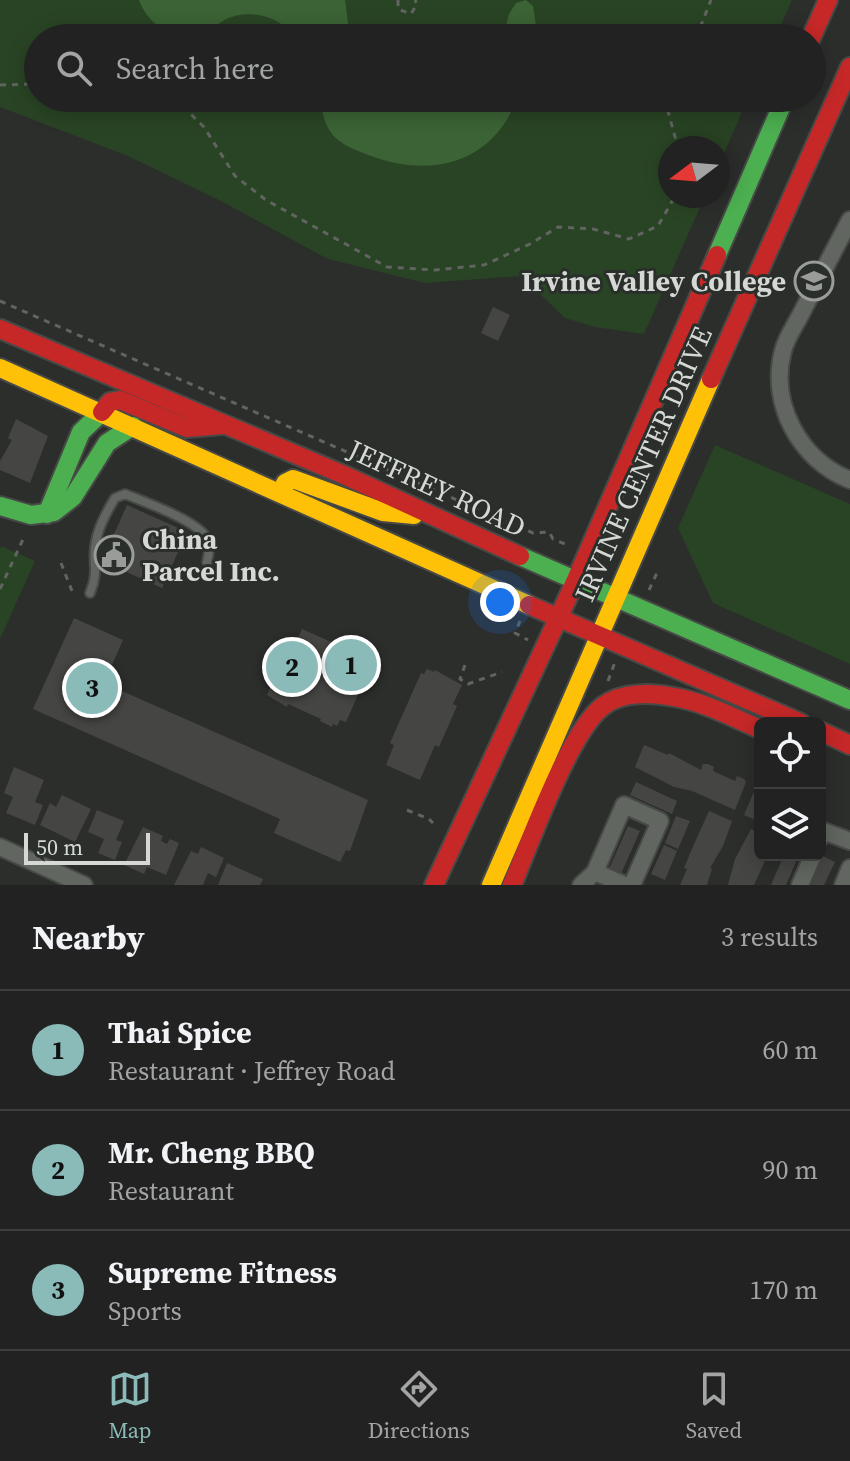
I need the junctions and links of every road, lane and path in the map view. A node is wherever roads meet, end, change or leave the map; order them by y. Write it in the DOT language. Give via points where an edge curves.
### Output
graph roads {
  1 [pos="398,0"];
  2 [pos="415,0"];
  3 [pos="711,0"];
  4 [pos="828,0"];
  5 [pos="702,24"];
  6 [pos="817,24"];
  7 [pos="850,67"];
  8 [pos="24,84"];
  9 [pos="0,85"];
  10 [pos="188,112"];
  11 [pos="668,112"];
  12 [pos="779,112"];
  13 [pos="675,136"];
  14 [pos="668,208"];
  15 [pos="850,220"];
  16 [pos="0,301"];
  17 [pos="0,329"];
  18 [pos="0,368"];
  19 [pos="102,412"];
  20 [pos="224,425"];
  21 [pos="133,426"];
  22 [pos="850,480"];
  23 [pos="282,493"];
  24 [pos="0,506"];
  25 [pos="40,515"];
  26 [pos="432,517"];
  27 [pos="553,539"];
  28 [pos="207,562"];
  29 [pos="61,563"];
  30 [pos="575,582"];
  31 [pos="0,589"];
  32 [pos="72,591"];
  33 [pos="90,593"];
  34 [pos="615,598"];
  35 [pos="558,618"];
  36 [pos="600,634"];
  37 [pos="465,665"];
  38 [pos="612,669"];
  39 [pos="502,672"];
  40 [pos="608,681"];
  41 [pos="850,700"];
  42 [pos="787,717"];
  43 [pos="754,726"];
  44 [pos="407,810"];
  45 [pos="433,823"];
  46 [pos="826,832"];
  47 [pos="850,841"];
  48 [pos="0,847"];
  49 [pos="810,861"];
  50 [pos="850,868"];
  51 [pos="595,872"];
  52 [pos="84,885"];
  53 [pos="434,885"];
  54 [pos="491,885"];
  55 [pos="512,885"];
  56 [pos="581,885"];
  57 [pos="625,885"];
  58 [pos="632,885"];
  59 [pos="800,885"];
  60 [pos="843,885"];
  1 -- 2 [label="path" via="398,9 411,14"];
  3 -- 5 [label="path"];
  4 -- 6 [label="main road"];
  7 -- 34 [label="main road, IRVINE CENTER DRIVE"];
  8 -- 9 [label="path"];
  10 -- 14 [label="path" via="235,176 266,200 387,267 484,265 558,227 629,239 658,226"];
  11 -- 13 [label="path"];
  12 -- 30 [label="main road, IRVINE CENTER DRIVE"];
  15 -- 22 [label="street" via="783,350 780,380 796,437 815,460"];
  16 -- 27 [label="path" via="533,533 549,532"];
  17 -- 20 [label="main road, JEFFREY ROAD"];
  18 -- 19 [label="main road"];
  19 -- 20 [label="main road" via="120,400 187,428"];
  19 -- 21 [label="main road"];
  19 -- 25 [label="main road" via="81,432"];
  20 -- 26 [label="main road, JEFFREY ROAD"];
  21 -- 23 [label="main road"];
  21 -- 25 [label="main road" via="106,443 61,511"];
  23 -- 26 [label="main road" via="293,479 383,512"];
  23 -- 35 [label="main road"];
  24 -- 25 [label="main road"];
  25 -- 31 [label="path"];
  26 -- 30 [label="main road, JEFFREY ROAD"];
  28 -- 33 [label="lane" via="207,538 196,527 125,494 115,498 101,523 95,544 97,577"];
  29 -- 32 [label="path"];
  30 -- 34 [label="main road, JEFFREY ROAD"];
  30 -- 35 [label="main road, IRVINE CENTER DRIVE"];
  34 -- 36 [label="main road, IRVINE CENTER DRIVE"];
  34 -- 41 [label="main road, JEFFREY ROAD"];
  35 -- 36 [label="main road"];
  35 -- 53 [label="main road, IRVINE CENTER DRIVE"];
  36 -- 42 [label="main road"];
  36 -- 54 [label="main road, IRVINE CENTER DRIVE"];
  37 -- 39 [label="path" via="460,679 468,684"];
  38 -- 40 [label="path"];
  43 -- 55 [label="main road" via="664,695 619,698 602,707 581,732"];
  44 -- 45 [label="path"];
  46 -- 47 [label="street"];
  48 -- 52 [label="street"];
  49 -- 59 [label="street"];
  50 -- 60 [label="street"];
  51 -- 56 [label="street"];
  51 -- 57 [label="street"];
  51 -- 58 [label="street" via="624,805 660,821"];
}
